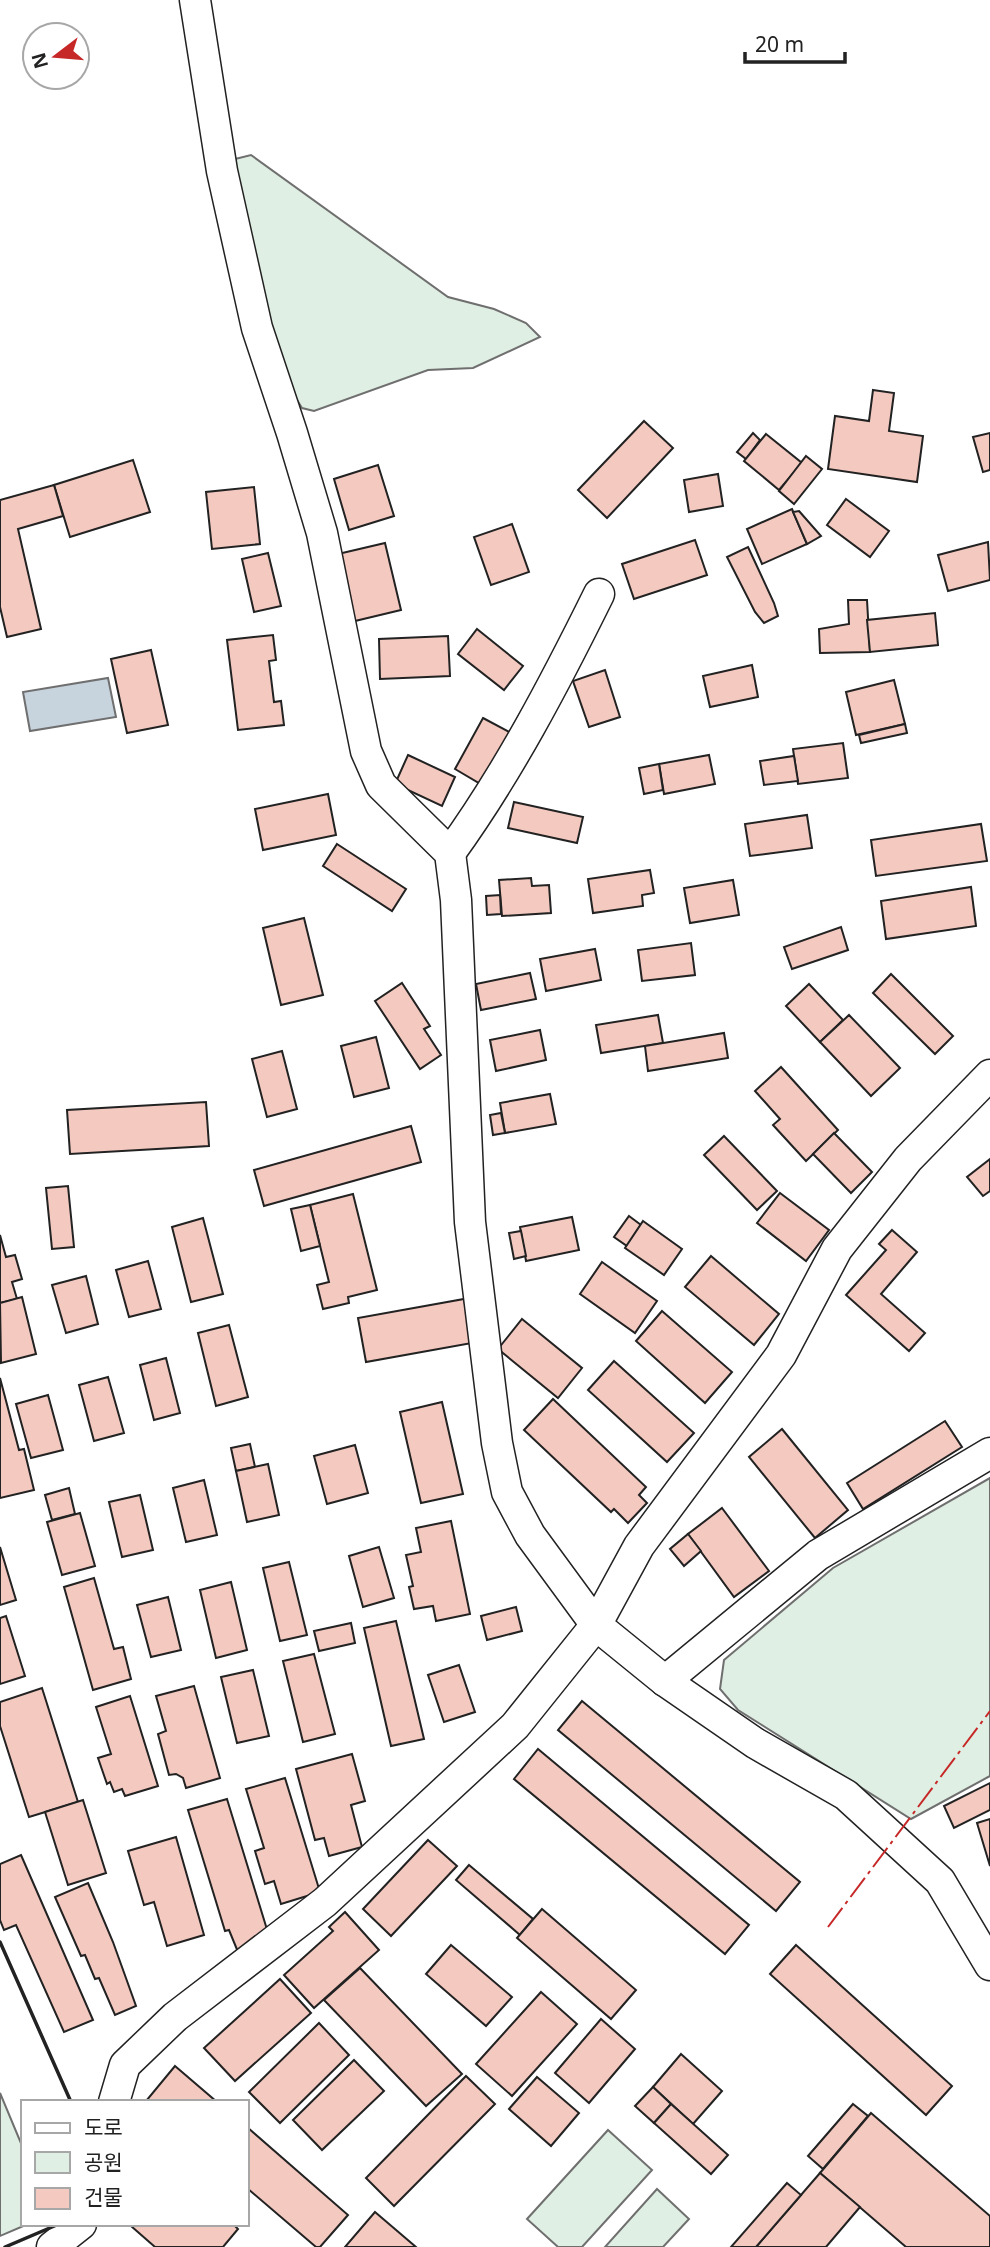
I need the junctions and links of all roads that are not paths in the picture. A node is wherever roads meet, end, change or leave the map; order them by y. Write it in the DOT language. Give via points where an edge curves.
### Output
graph roads {
  1 [pos="195,0"];
  2 [pos="600,594"];
  3 [pos="450,853"];
  4 [pos="990,1075"];
  5 [pos="990,1453"];
  6 [pos="596,1625"];
  7 [pos="665,1681"];
  8 [pos="990,1965"];
  9 [pos="115,2100"];
  10 [pos="78,2226"];
  11 [pos="52,2247"];
  1 -- 3 [label="street" via="222,171 257,328 322,533 366,751 382,785"];
  2 -- 3 [label="street" via="560,672"];
  3 -- 6 [label="street" via="470,1222 497,1443 507,1492 530,1535"];
  4 -- 6 [label="street" via="908,1159 838,1249 781,1355 639,1546"];
  5 -- 7 [label="street" via="818,1555"];
  6 -- 7 [label="street"];
  6 -- 9 [label="street" via="515,1726 405,1829 325,1902 175,2017 125,2066"];
  7 -- 8 [label="street" via="755,1743 846,1795 940,1881"];
  10 -- 11 [label="street"];
}
